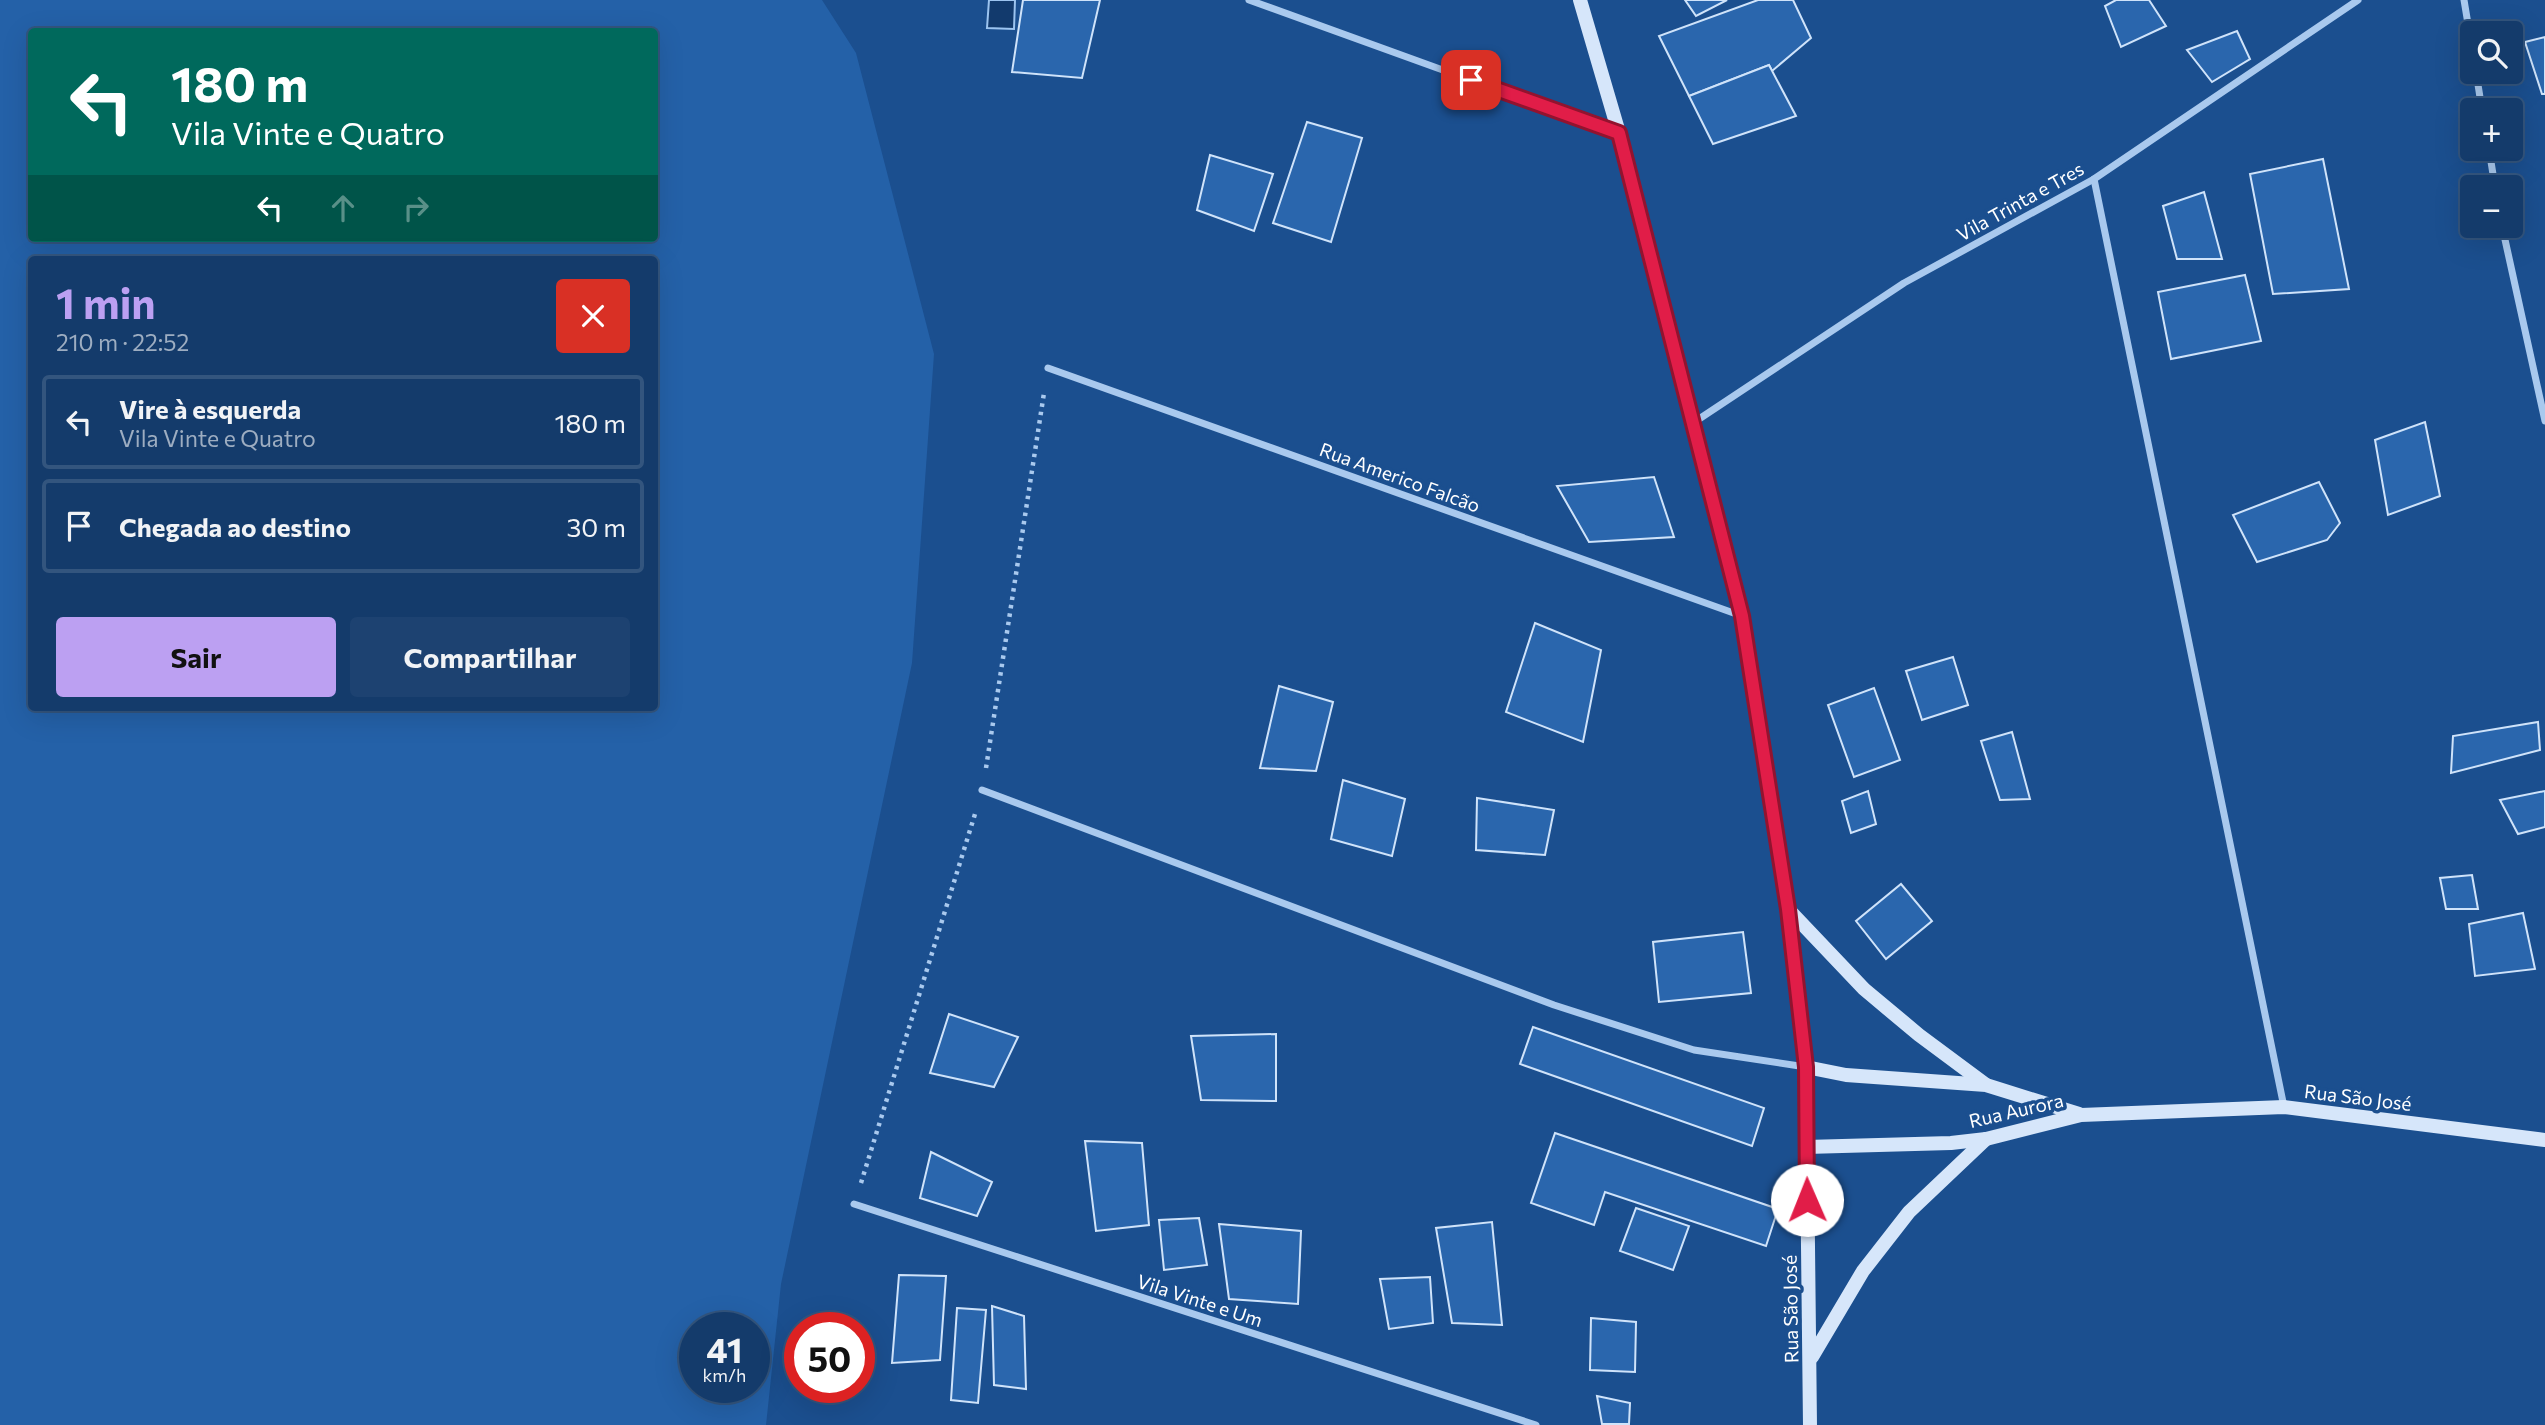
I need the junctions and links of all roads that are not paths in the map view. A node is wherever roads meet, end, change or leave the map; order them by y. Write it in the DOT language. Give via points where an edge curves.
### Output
graph roads {
  1 [pos="1249,0"];
  2 [pos="1580,0"];
  3 [pos="2358,0"];
  4 [pos="2463,0"];
  5 [pos="2467,21"];
  6 [pos="1619,133"];
  7 [pos="2094,179"];
  8 [pos="2505,238"];
  9 [pos="1048,368"];
  10 [pos="2545,421"];
  11 [pos="1693,423"];
  12 [pos="1742,616"];
  13 [pos="982,790"];
  14 [pos="1788,909"];
  15 [pos="1806,1067"];
  16 [pos="1986,1085"];
  17 [pos="2284,1107"];
  18 [pos="2081,1115"];
  19 [pos="1986,1139"];
  20 [pos="2545,1140"];
  21 [pos="1806,1147"];
  22 [pos="854,1204"];
  23 [pos="1811,1358"];
  24 [pos="1536,1425"];
  25 [pos="1810,1425"];
  1 -- 6 [label="street"];
  2 -- 6 [label="main road, Rua São José"];
  3 -- 7 [label="street, Vila Trinta e Tres"];
  4 -- 5 [label="street"];
  6 -- 11 [label="main road, Rua São José"];
  7 -- 11 [label="street, Vila Trinta e Tres" via="1904,283"];
  7 -- 17 [label="street"];
  8 -- 10 [label="street"];
  9 -- 12 [label="street, Rua Americo Falcão"];
  11 -- 12 [label="main road, Rua São José"];
  12 -- 14 [label="main road, Rua São José"];
  13 -- 15 [label="street" via="1554,1005 1694,1050"];
  14 -- 15 [label="main road, Rua São José"];
  14 -- 16 [label="main road" via="1864,989"];
  15 -- 16 [label="main road, Rua Aurora"];
  15 -- 21 [label="main road, Rua São José"];
  16 -- 18 [label="main road, Rua Aurora"];
  17 -- 18 [label="main road, Rua São José"];
  17 -- 20 [label="main road, Rua São José"];
  18 -- 19 [label="main road, Rua Aurora"];
  19 -- 21 [label="main road, Rua Aurora" via="1916,1146"];
  19 -- 23 [label="main road" via="1909,1212 1863,1271"];
  21 -- 23 [label="main road, Rua São José"];
  22 -- 24 [label="street, Vila Vinte e Um"];
  23 -- 25 [label="main road, Rua São José"];
}
